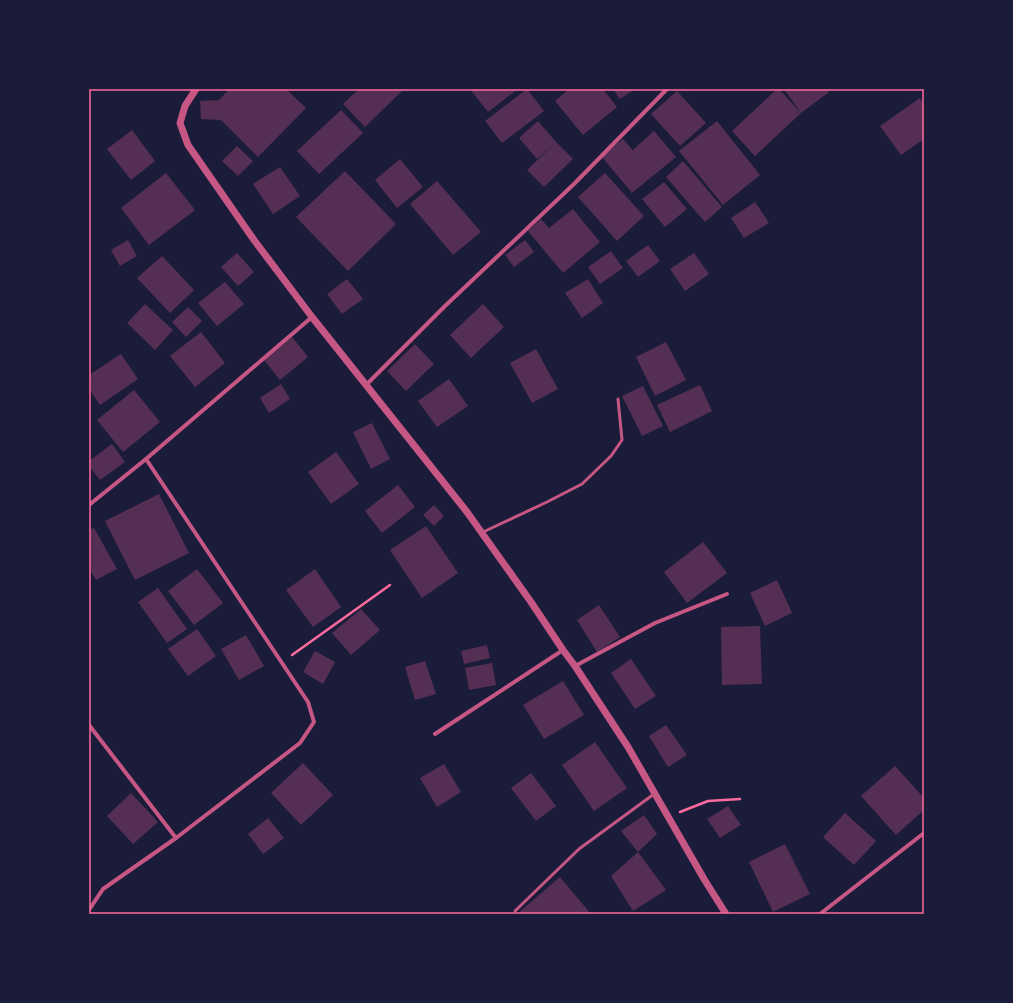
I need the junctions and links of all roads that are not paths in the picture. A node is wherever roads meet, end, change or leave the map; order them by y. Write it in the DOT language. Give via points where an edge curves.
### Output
graph roads {
  1 [pos="196,89"];
  2 [pos="667,89"];
  3 [pos="312,317"];
  4 [pos="366,385"];
  5 [pos="618,400"];
  6 [pos="146,459"];
  7 [pos="89,505"];
  8 [pos="481,533"];
  9 [pos="727,594"];
  10 [pos="563,650"];
  11 [pos="575,666"];
  12 [pos="89,726"];
  13 [pos="435,734"];
  14 [pos="655,794"];
  15 [pos="924,834"];
  16 [pos="176,838"];
  17 [pos="89,910"];
  18 [pos="515,911"];
  19 [pos="726,914"];
  20 [pos="820,914"];
  1 -- 3 [label="street" via="185,106 180,123 188,146"];
  2 -- 4 [label="street" via="575,183"];
  3 -- 4 [label="street"];
  3 -- 6 [label="street"];
  4 -- 8 [label="street"];
  5 -- 8 [label="lane" via="622,440 612,456 582,484"];
  6 -- 7 [label="street"];
  6 -- 16 [label="street" via="308,702 314,722 300,743"];
  8 -- 10 [label="street"];
  9 -- 11 [label="street" via="655,623"];
  10 -- 11 [label="street"];
  10 -- 13 [label="street"];
  11 -- 14 [label="street" via="628,747"];
  12 -- 16 [label="street"];
  14 -- 18 [label="lane" via="579,849"];
  14 -- 19 [label="street"];
  15 -- 20 [label="street"];
  16 -- 17 [label="street" via="103,890"];
}
